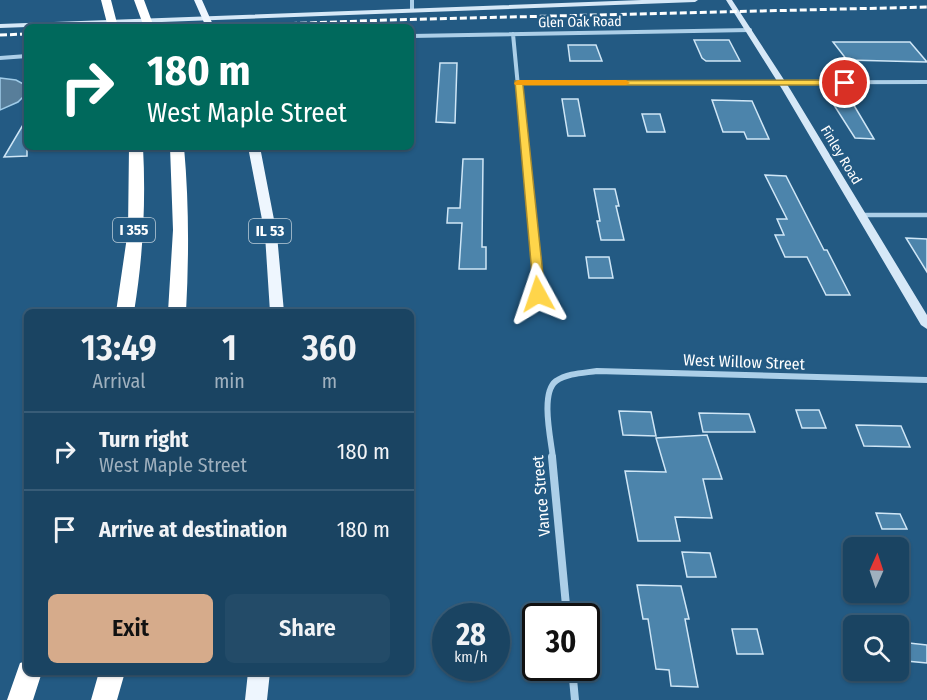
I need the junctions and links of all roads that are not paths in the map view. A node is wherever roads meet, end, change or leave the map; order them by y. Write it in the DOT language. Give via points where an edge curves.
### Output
graph roads {
  1 [pos="106,0"];
  2 [pos="140,0"];
  3 [pos="198,0"];
  4 [pos="412,0"];
  5 [pos="695,0"];
  6 [pos="729,0"];
  7 [pos="411,9"];
  8 [pos="53,24"];
  9 [pos="112,24"];
  10 [pos="148,24"];
  11 [pos="209,24"];
  12 [pos="24,25"];
  13 [pos="0,26"];
  14 [pos="750,30"];
  15 [pos="513,34"];
  16 [pos="414,36"];
  17 [pos="24,56"];
  18 [pos="0,58"];
  19 [pos="927,82"];
  20 [pos="518,83"];
  21 [pos="783,83"];
  22 [pos="136,150"];
  23 [pos="177,150"];
  24 [pos="255,150"];
  25 [pos="861,215"];
  26 [pos="927,215"];
  27 [pos="538,294"];
  28 [pos="125,309"];
  29 [pos="177,309"];
  30 [pos="277,309"];
  31 [pos="927,325"];
  32 [pos="561,378"];
  33 [pos="927,380"];
  34 [pos="566,603"];
  35 [pos="28,675"];
  36 [pos="111,675"];
  37 [pos="259,675"];
  38 [pos="573,681"];
  39 [pos="20,700"];
  40 [pos="104,700"];
  41 [pos="256,700"];
  42 [pos="575,700"];
  1 -- 9 [label="highway"];
  2 -- 10 [label="highway"];
  3 -- 11 [label="main road"];
  4 -- 7 [label="street"];
  5 -- 7 [label="street"];
  6 -- 14 [label="street, Finley Road"];
  7 -- 8 [label="street"];
  12 -- 13 [label="street"];
  14 -- 15 [label="street, Glen Oak Road"];
  14 -- 21 [label="street, Finley Road"];
  15 -- 16 [label="street, Glen Oak Road"];
  15 -- 20 [label="street"];
  17 -- 18 [label="street"];
  19 -- 21 [label="street"];
  20 -- 21 [label="street"];
  20 -- 27 [label="street"];
  21 -- 25 [label="street, Finley Road"];
  22 -- 28 [label="highway, I 355" via="131,282"];
  23 -- 29 [label="highway" via="181,180"];
  24 -- 30 [label="main road, IL 53" via="271,235"];
  25 -- 26 [label="street"];
  25 -- 31 [label="street, Finley Road"];
  32 -- 33 [label="street, West Willow Street" via="597,371"];
  32 -- 34 [label="street, Vance Street" via="549,388 547,397"];
  35 -- 39 [label="highway"];
  36 -- 40 [label="highway"];
  37 -- 41 [label="main road"];
  38 -- 42 [label="street"];
}
